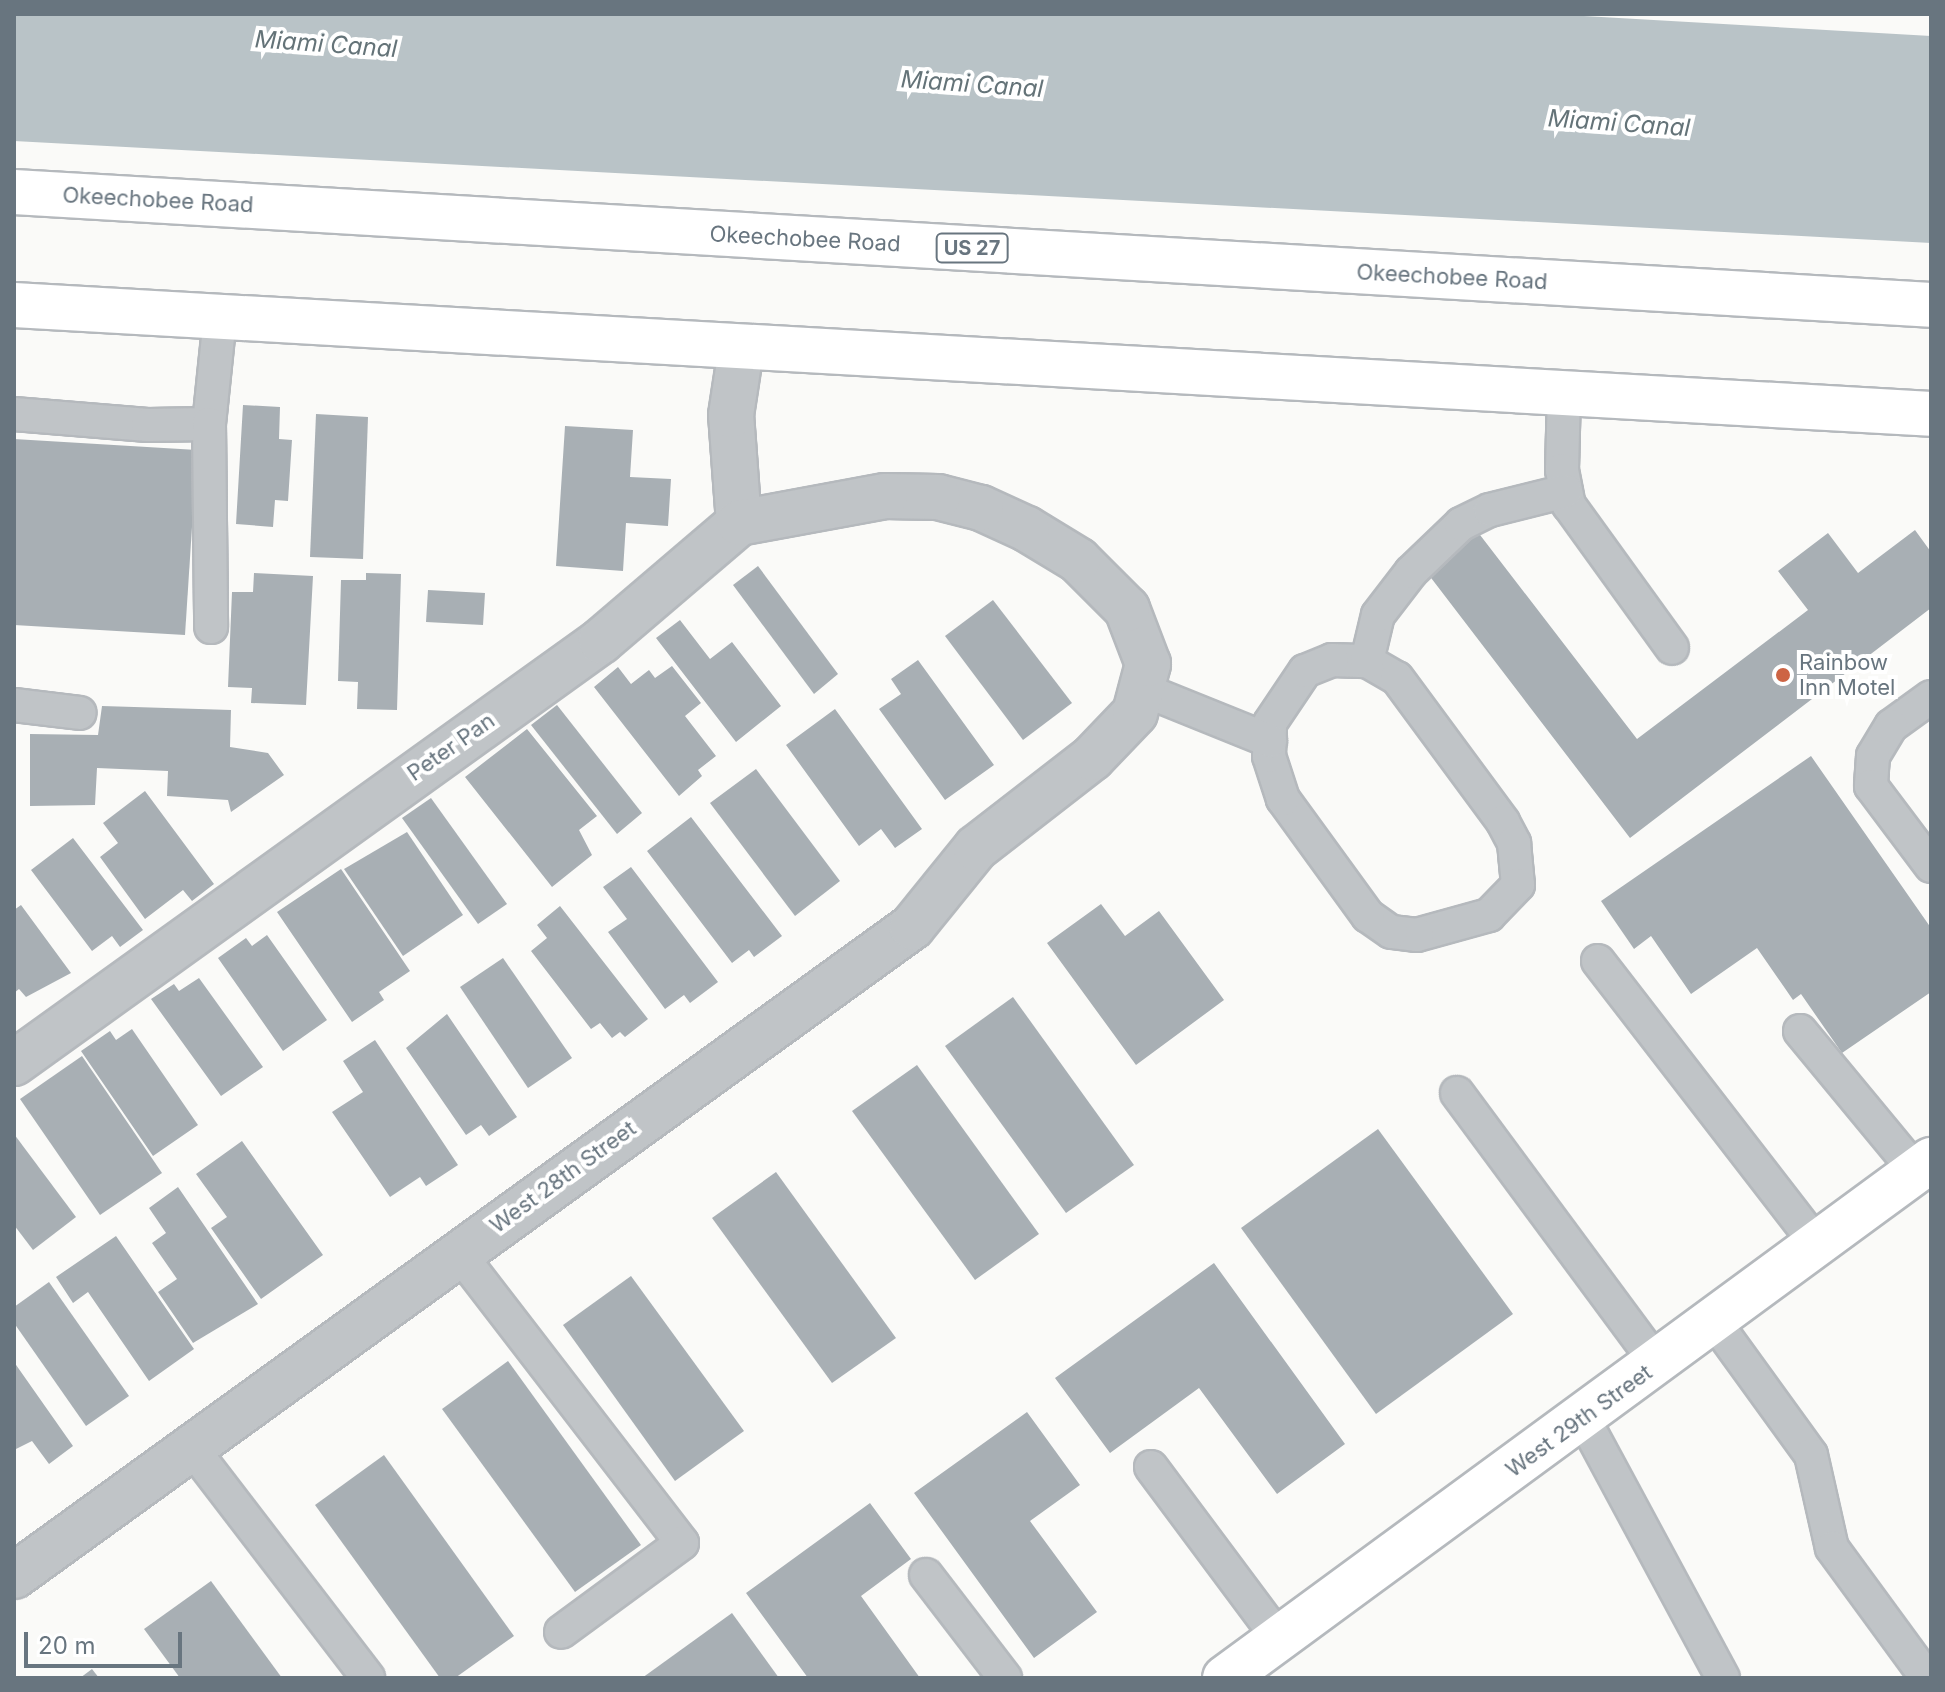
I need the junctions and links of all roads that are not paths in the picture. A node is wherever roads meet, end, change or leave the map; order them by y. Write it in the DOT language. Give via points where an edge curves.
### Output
graph roads {
  1 [pos="14,192"];
  2 [pos="14,305"];
  3 [pos="1931,305"];
  4 [pos="220,317"];
  5 [pos="741,350"];
  6 [pos="1564,393"];
  7 [pos="14,414"];
  8 [pos="1931,414"];
  9 [pos="209,424"];
  10 [pos="1566,491"];
  11 [pos="739,523"];
  12 [pos="211,627"];
  13 [pos="1672,648"];
  14 [pos="1367,661"];
  15 [pos="1144,690"];
  16 [pos="1931,697"];
  17 [pos="14,705"];
  18 [pos="80,713"];
  19 [pos="1270,741"];
  20 [pos="1931,866"];
  21 [pos="1598,961"];
  22 [pos="1800,1031"];
  23 [pos="14,1063"];
  24 [pos="1457,1093"];
  25 [pos="1924,1165"];
  26 [pos="1817,1244"];
  27 [pos="458,1252"];
  28 [pos="1714,1321"];
  29 [pos="1657,1363"];
  30 [pos="1583,1418"];
  31 [pos="191,1447"];
  32 [pos="1151,1467"];
  33 [pos="926,1575"];
  34 [pos="14,1576"];
  35 [pos="561,1632"];
  36 [pos="1279,1639"];
  37 [pos="368,1678"];
  38 [pos="1005,1678"];
  39 [pos="1225,1678"];
  40 [pos="1723,1678"];
  41 [pos="1927,1678"];
  1 -- 3 [label="main road, Okeechobee Road / US 27"];
  2 -- 4 [label="main road"];
  4 -- 5 [label="main road"];
  4 -- 9 [label="lane"];
  5 -- 6 [label="main road"];
  5 -- 11 [label="street" via="731,415"];
  6 -- 8 [label="main road"];
  6 -- 10 [label="lane"];
  7 -- 9 [label="lane" via="148,425"];
  9 -- 12 [label="lane"];
  10 -- 13 [label="lane" via="1569,505"];
  10 -- 14 [label="lane" via="1490,510 1461,524 1411,572 1378,615"];
  11 -- 15 [label="street" via="885,496 938,497 981,508 1078,560 1103,580 1141,637 1148,664"];
  11 -- 23 [label="street, Peter Pan" via="601,641"];
  14 -- 19 [label="lane" via="1332,660 1305,671 1270,723"];
  14 -- 19 [label="lane" via="1397,678 1503,822 1519,866 1518,885 1509,899 1489,915 1450,929 1417,935 1391,932 1368,916 1283,799 1269,756"];
  15 -- 19 [label="lane"];
  15 -- 27 [label="street, West 28th Street" via="1135,713 1092,758 976,848 912,927"];
  16 -- 20 [label="lane" via="1891,726 1873,756 1871,786"];
  17 -- 18 [label="lane"];
  21 -- 26 [label="lane"];
  22 -- 25 [label="lane"];
  24 -- 29 [label="lane"];
  25 -- 26 [label="main road, West 29th Street"];
  26 -- 28 [label="main road, West 29th Street"];
  27 -- 31 [label="street, West 28th Street"];
  27 -- 35 [label="lane" via="682,1543"];
  28 -- 29 [label="main road, West 29th Street"];
  28 -- 41 [label="lane" via="1811,1455 1832,1548"];
  29 -- 30 [label="main road, West 29th Street"];
  30 -- 36 [label="main road, West 29th Street"];
  30 -- 40 [label="lane"];
  31 -- 34 [label="street, West 28th Street"];
  31 -- 37 [label="lane"];
  32 -- 36 [label="lane"];
  33 -- 38 [label="lane"];
  36 -- 39 [label="main road, West 29th Street"];
}
